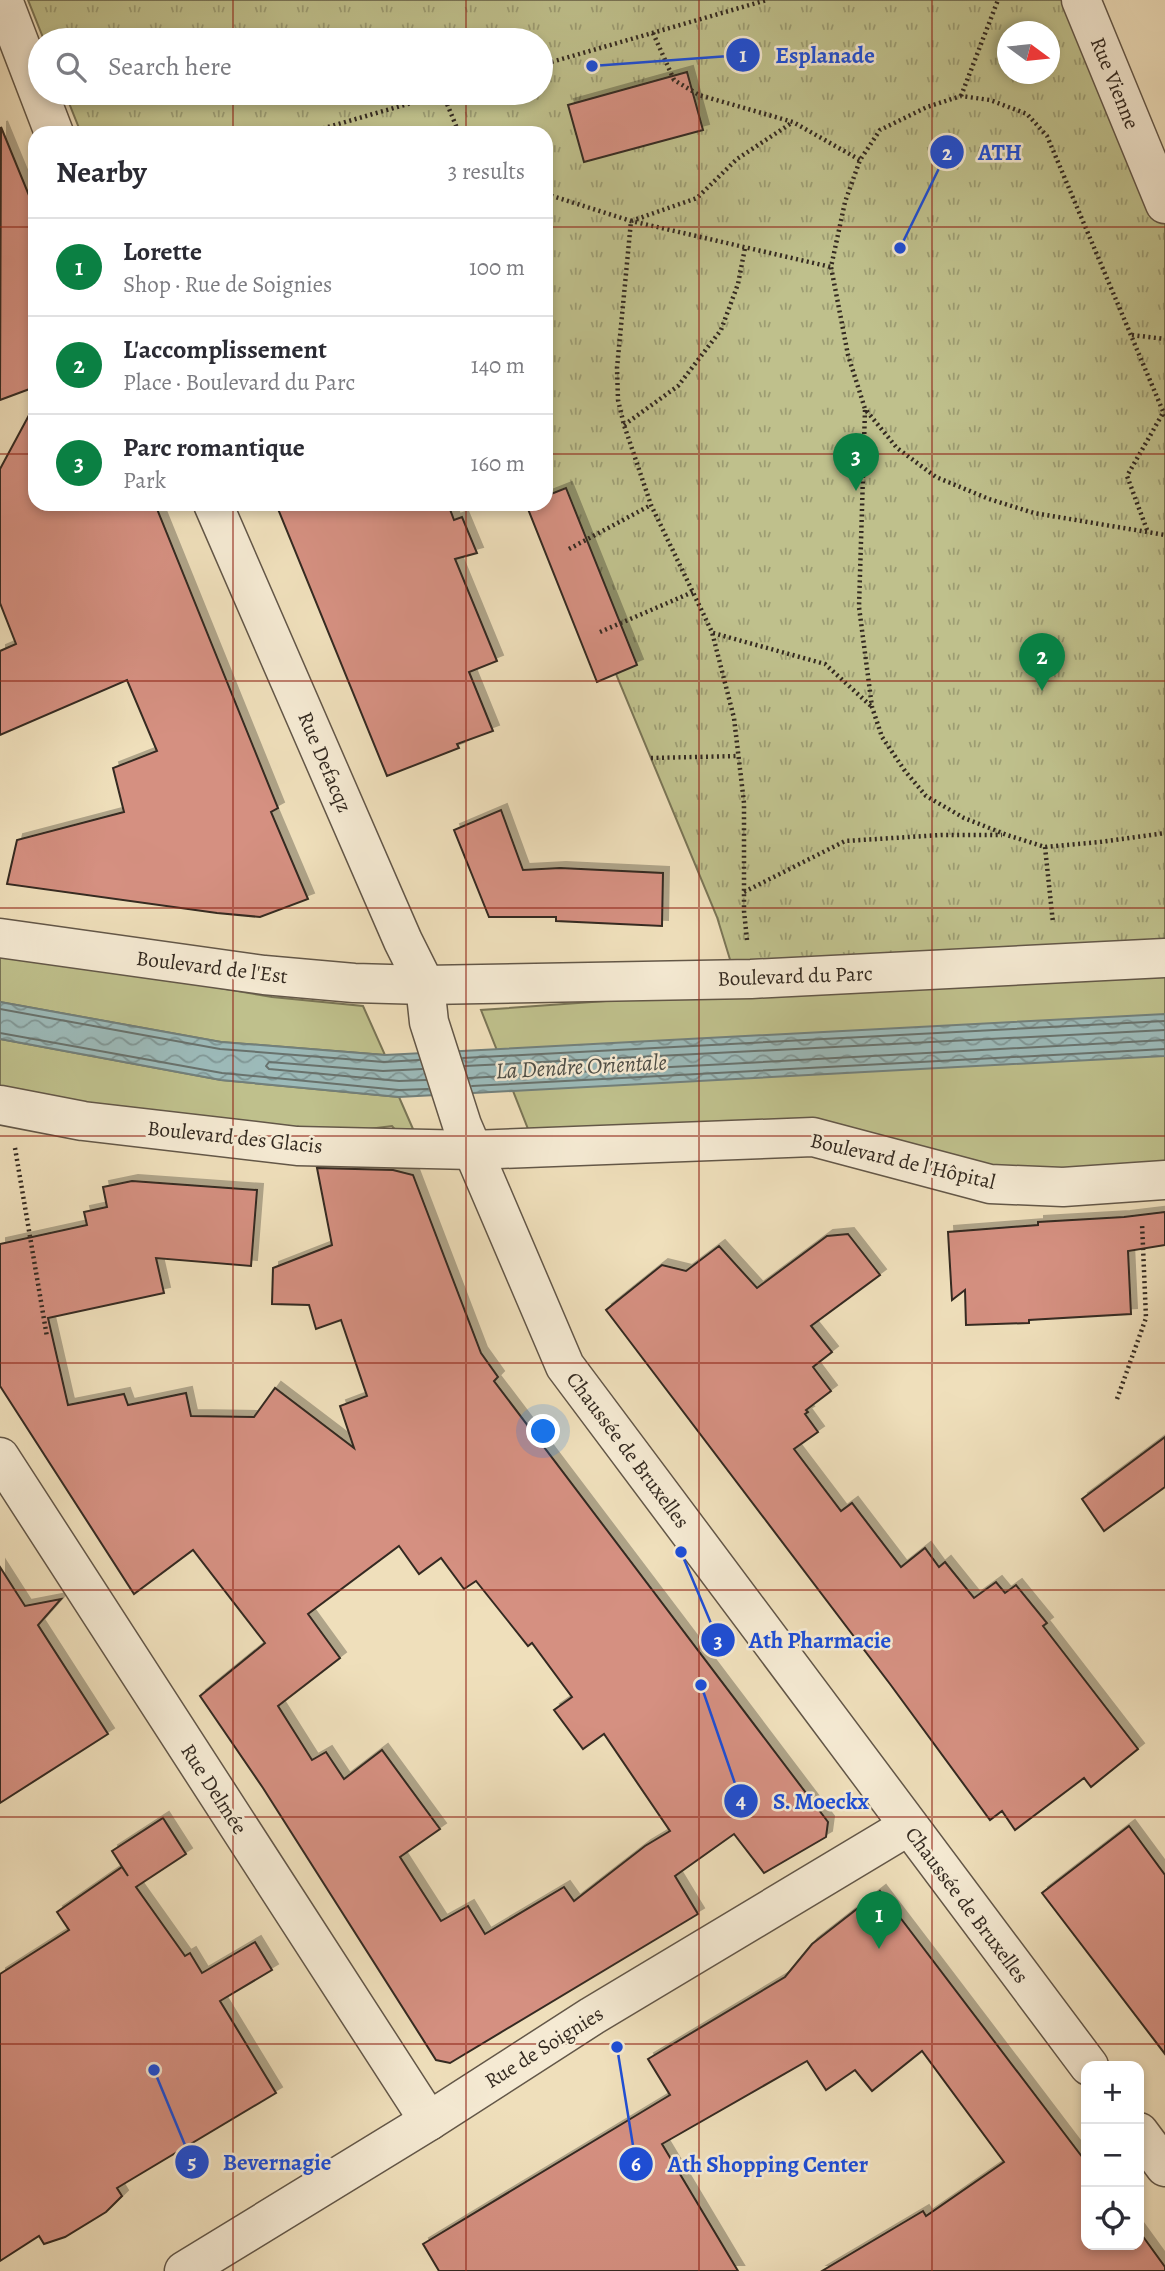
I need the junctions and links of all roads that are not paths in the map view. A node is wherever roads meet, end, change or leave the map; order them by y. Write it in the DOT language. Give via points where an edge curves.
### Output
graph roads {
  1 [pos="3,0"];
  2 [pos="1081,0"];
  3 [pos="28,65"];
  4 [pos="43,105"];
  5 [pos="51,126"];
  6 [pos="1165,204"];
  7 [pos="216,511"];
  8 [pos="0,938"];
  9 [pos="1165,958"];
  10 [pos="427,1004"];
  11 [pos="4,1106"];
  12 [pos="467,1138"];
  13 [pos="1153,1181"];
  14 [pos="0,1457"];
  15 [pos="907,1827"];
  16 [pos="1085,2061"];
  17 [pos="429,2121"];
  18 [pos="1144,2139"];
  19 [pos="1165,2167"];
  20 [pos="184,2271"];
  1 -- 3 [label="street"];
  2 -- 6 [label="street, Rue Vienne"];
  4 -- 5 [label="street"];
  7 -- 10 [label="street, Rue Defacqz"];
  8 -- 10 [label="street, Boulevard de l'Est" via="354,983"];
  9 -- 10 [label="street, Boulevard du Parc" via="751,979"];
  10 -- 12 [label="street, Chaussée de Bruxelles"];
  11 -- 12 [label="street, Boulevard des Glacis" via="83,1121 297,1146"];
  12 -- 13 [label="street, Boulevard de l'Hôpital" via="813,1137 990,1184 1063,1187"];
  12 -- 15 [label="street, Chaussée de Bruxelles" via="565,1366"];
  14 -- 17 [label="street, Rue Delmée"];
  15 -- 16 [label="street, Chaussée de Bruxelles"];
  15 -- 17 [label="street, Rue de Soignies" via="592,2016"];
  17 -- 20 [label="street, Rue de Soignies"];
  18 -- 19 [label="street"];
}
